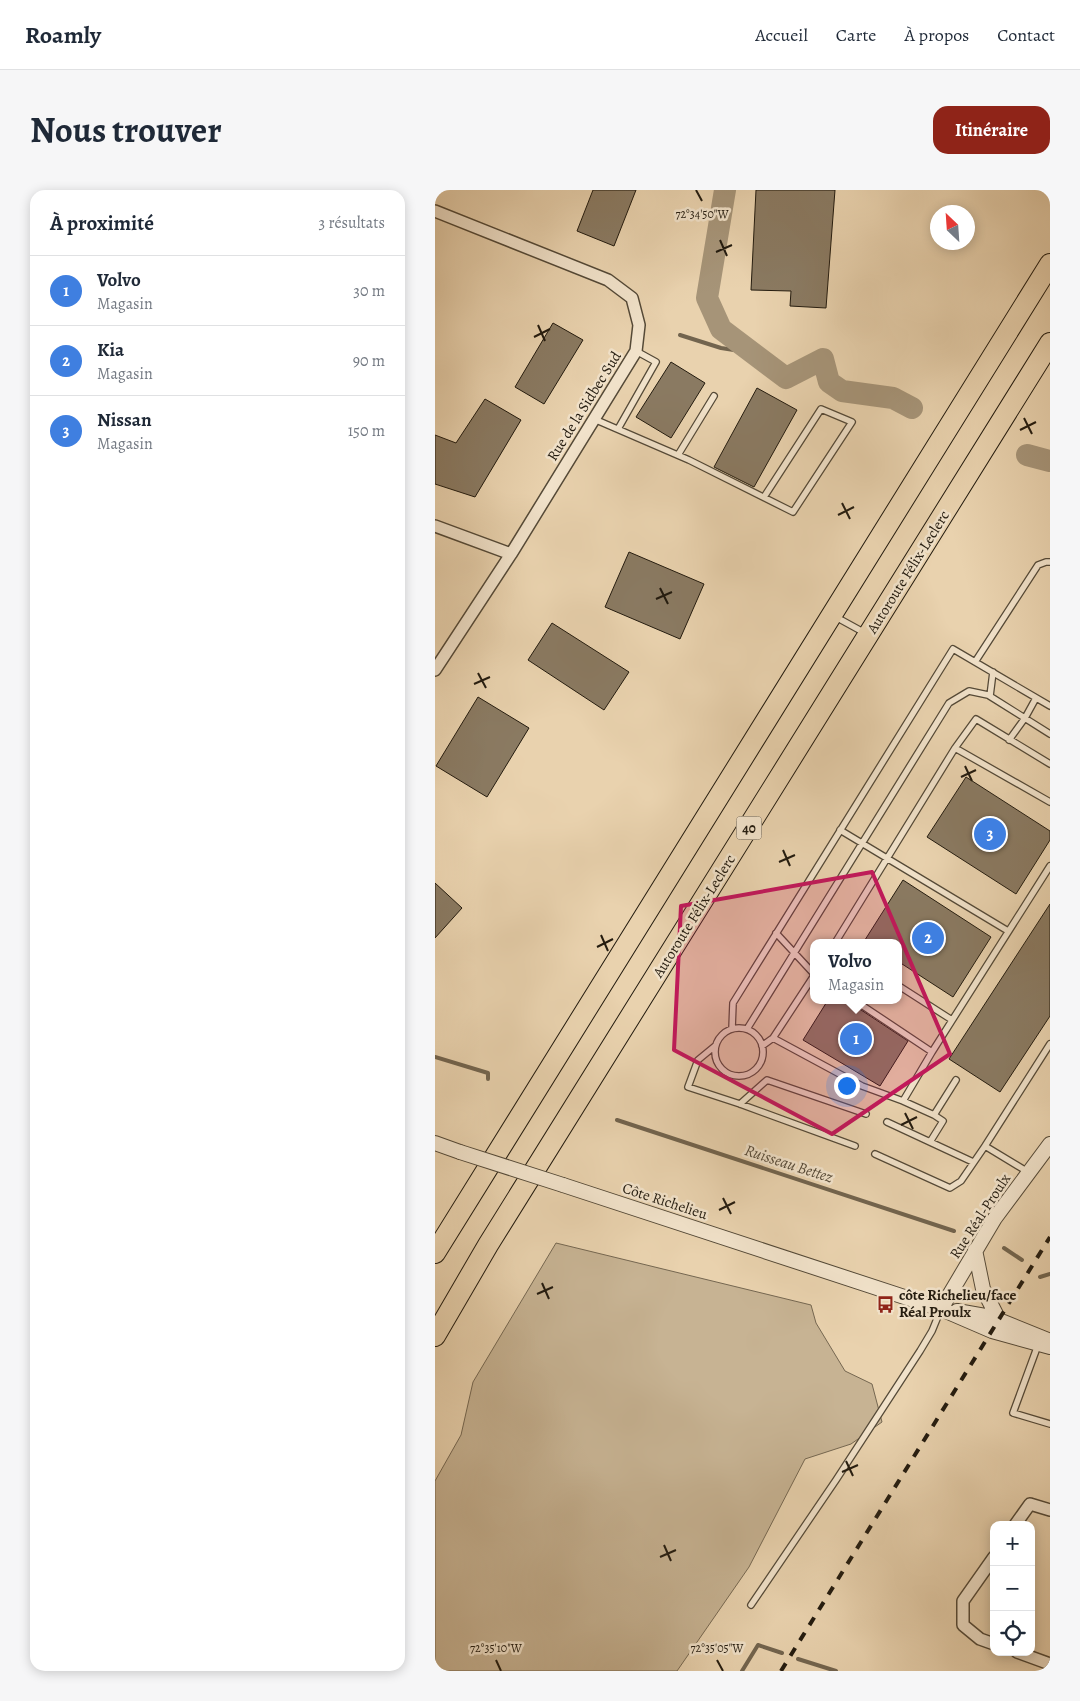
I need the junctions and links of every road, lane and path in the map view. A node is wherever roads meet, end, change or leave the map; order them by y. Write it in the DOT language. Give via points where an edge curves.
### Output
graph roads {
  1 [pos="435,211"];
  2 [pos="1050,264"];
  3 [pos="1050,343"];
  4 [pos="636,351"];
  5 [pos="714,396"];
  6 [pos="594,419"];
  7 [pos="618,429"];
  8 [pos="678,455"];
  9 [pos="764,497"];
  10 [pos="435,526"];
  11 [pos="511,554"];
  12 [pos="1050,562"];
  13 [pos="832,615"];
  14 [pos="869,635"];
  15 [pos="975,662"];
  16 [pos="435,670"];
  17 [pos="993,672"];
  18 [pos="990,696"];
  19 [pos="1036,698"];
  20 [pos="1050,706"];
  21 [pos="1025,718"];
  22 [pos="1050,734"];
  23 [pos="1009,740"];
  24 [pos="955,748"];
  25 [pos="1050,764"];
  26 [pos="1050,802"];
  27 [pos="840,830"];
  28 [pos="862,844"];
  29 [pos="887,859"];
  30 [pos="1050,866"];
  31 [pos="1008,931"];
  32 [pos="776,933"];
  33 [pos="837,939"];
  34 [pos="794,953"];
  35 [pos="810,972"];
  36 [pos="810,980"];
  37 [pos="902,988"];
  38 [pos="859,1004"];
  39 [pos="951,1020"];
  40 [pos="732,1029"];
  41 [pos="747,1029"];
  42 [pos="773,1038"];
  43 [pos="1050,1044"];
  44 [pos="715,1046"];
  45 [pos="762,1046"];
  46 [pos="931,1052"];
  47 [pos="956,1080"];
  48 [pos="903,1101"];
  49 [pos="740,1104"];
  50 [pos="866,1114"];
  51 [pos="934,1115"];
  52 [pos="887,1122"];
  53 [pos="930,1142"];
  54 [pos="435,1144"];
  55 [pos="1050,1144"];
  56 [pos="855,1146"];
  57 [pos="985,1146"];
  58 [pos="875,1154"];
  59 [pos="973,1162"];
  60 [pos="1028,1172"];
  61 [pos="975,1250"];
  62 [pos="435,1253"];
  63 [pos="941,1309"];
  64 [pos="999,1320"];
  65 [pos="435,1336"];
  66 [pos="1046,1344"];
  67 [pos="1050,1424"];
  68 [pos="1050,1510"];
  69 [pos="1018,1521"];
  70 [pos="990,1563"];
  71 [pos="751,1605"];
  72 [pos="990,1643"];
  73 [pos="1028,1656"];
  74 [pos="1050,1664"];
  1 -- 4 [label="street, Rue de la Sidbec Sud" via="607,280 632,298 639,325"];
  2 -- 13 [label="highway"];
  3 -- 14 [label="highway, Autoroute Félix-Leclerc / 40"];
  4 -- 6 [label="street, Rue de la Sidbec Sud"];
  4 -- 7 [label="lane" via="656,362"];
  5 -- 8 [label="lane"];
  6 -- 7 [label="lane"];
  6 -- 11 [label="street, Rue de la Sidbec Sud"];
  7 -- 8 [label="lane"];
  8 -- 9 [label="lane"];
  9 -- 9 [label="lane" via="793,512 852,422 821,408"];
  10 -- 11 [label="street"];
  11 -- 16 [label="street, Rue de la Sidbec Sud"];
  12 -- 15 [label="lane" via="1038,565"];
  13 -- 14 [label="lane"];
  13 -- 62 [label="highway"];
  14 -- 65 [label="highway, Autoroute Félix-Leclerc / 40" via="483,1253"];
  15 -- 17 [label="lane"];
  15 -- 27 [label="lane" via="953,649"];
  17 -- 18 [label="lane"];
  17 -- 19 [label="lane"];
  18 -- 21 [label="lane"];
  18 -- 28 [label="lane" via="969,691 949,703"];
  19 -- 20 [label="lane"];
  19 -- 21 [label="lane"];
  21 -- 22 [label="lane"];
  21 -- 23 [label="lane"];
  23 -- 24 [label="lane" via="976,719"];
  23 -- 25 [label="lane"];
  24 -- 26 [label="lane"];
  24 -- 29 [label="lane"];
  27 -- 28 [label="lane"];
  27 -- 32 [label="lane"];
  28 -- 29 [label="lane"];
  28 -- 34 [label="lane"];
  29 -- 31 [label="lane"];
  29 -- 33 [label="lane"];
  30 -- 31 [label="lane"];
  31 -- 39 [label="lane"];
  32 -- 34 [label="lane"];
  32 -- 40 [label="lane" via="733,1003"];
  34 -- 35 [label="lane"];
  34 -- 41 [label="lane"];
  36 -- 42 [label="lane"];
  37 -- 39 [label="lane"];
  38 -- 46 [label="lane"];
  39 -- 46 [label="lane"];
  40 -- 41 [label="lane"];
  40 -- 44 [label="lane" via="719,1038"];
  41 -- 45 [label="lane"];
  42 -- 45 [label="lane"];
  42 -- 48 [label="lane" via="861,1086"];
  43 -- 57 [label="lane"];
  44 -- 45 [label="lane" via="716,1062 727,1074 735,1076 751,1074 757,1069"];
  44 -- 49 [label="lane" via="698,1060 688,1087"];
  46 -- 48 [label="lane"];
  47 -- 51 [label="lane"];
  48 -- 51 [label="lane"];
  49 -- 50 [label="lane" via="767,1080"];
  49 -- 56 [label="lane"];
  51 -- 53 [label="lane" via="943,1121"];
  52 -- 53 [label="lane"];
  53 -- 59 [label="lane"];
  54 -- 63 [label="street, Côte Richelieu, bridge"];
  55 -- 60 [label="street, Rue Réal-Proulx"];
  57 -- 59 [label="lane"];
  57 -- 60 [label="lane"];
  58 -- 59 [label="lane" via="950,1188 961,1181"];
  60 -- 61 [label="street, Rue Réal-Proulx"];
  61 -- 63 [label="street, Rue Réal-Proulx"];
  61 -- 64 [label="street" via="983,1289"];
  63 -- 64 [label="street, Côte Richelieu"];
  63 -- 66 [label="street, Côte Richelieu" via="992,1331"];
  63 -- 71 [label="lane" via="920,1351"];
  64 -- 66 [label="street, Côte Richelieu"];
  66 -- 67 [label="lane" via="1013,1413"];
  68 -- 69 [label="street" via="1030,1504"];
  70 -- 72 [label="street" via="963,1601 963,1624 980,1639"];
  73 -- 74 [label="street"];
}
